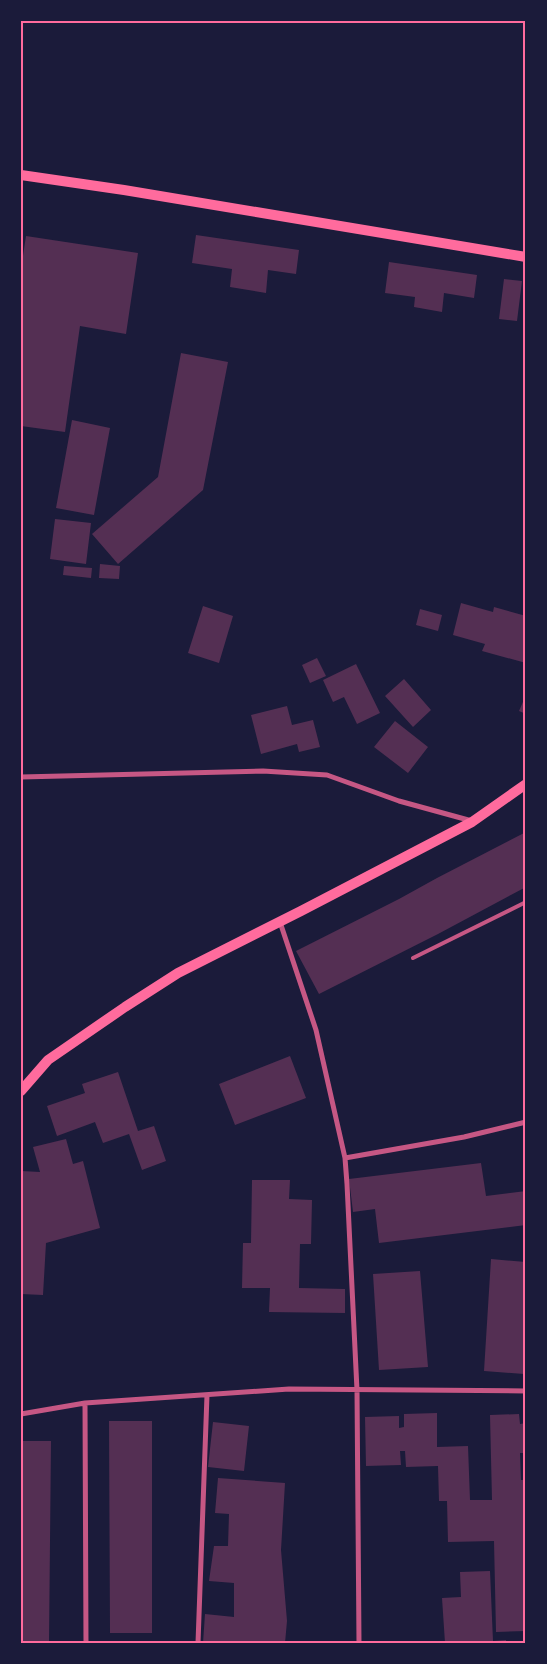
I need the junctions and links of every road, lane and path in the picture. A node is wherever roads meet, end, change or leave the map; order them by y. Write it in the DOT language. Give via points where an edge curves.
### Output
graph roads {
  1 [pos="21,175"];
  2 [pos="526,257"];
  3 [pos="21,776"];
  4 [pos="526,784"];
  5 [pos="472,822"];
  6 [pos="526,902"];
  7 [pos="280,922"];
  8 [pos="413,958"];
  9 [pos="21,1091"];
  10 [pos="526,1122"];
  11 [pos="345,1158"];
  12 [pos="357,1390"];
  13 [pos="526,1392"];
  14 [pos="207,1395"];
  15 [pos="85,1403"];
  16 [pos="21,1414"];
  17 [pos="86,1643"];
  18 [pos="198,1643"];
  19 [pos="359,1643"];
  1 -- 2 [label="main road"];
  3 -- 5 [label="street" via="263,771 327,775"];
  4 -- 5 [label="main road"];
  5 -- 7 [label="main road"];
  6 -- 8 [label="lane"];
  7 -- 9 [label="main road" via="178,973 125,1007 48,1060"];
  7 -- 11 [label="street" via="316,1030"];
  10 -- 11 [label="street" via="464,1137"];
  11 -- 12 [label="street"];
  12 -- 13 [label="street"];
  12 -- 14 [label="street" via="289,1388"];
  12 -- 19 [label="street"];
  14 -- 15 [label="street"];
  14 -- 18 [label="street"];
  15 -- 16 [label="street"];
  15 -- 17 [label="street"];
}
